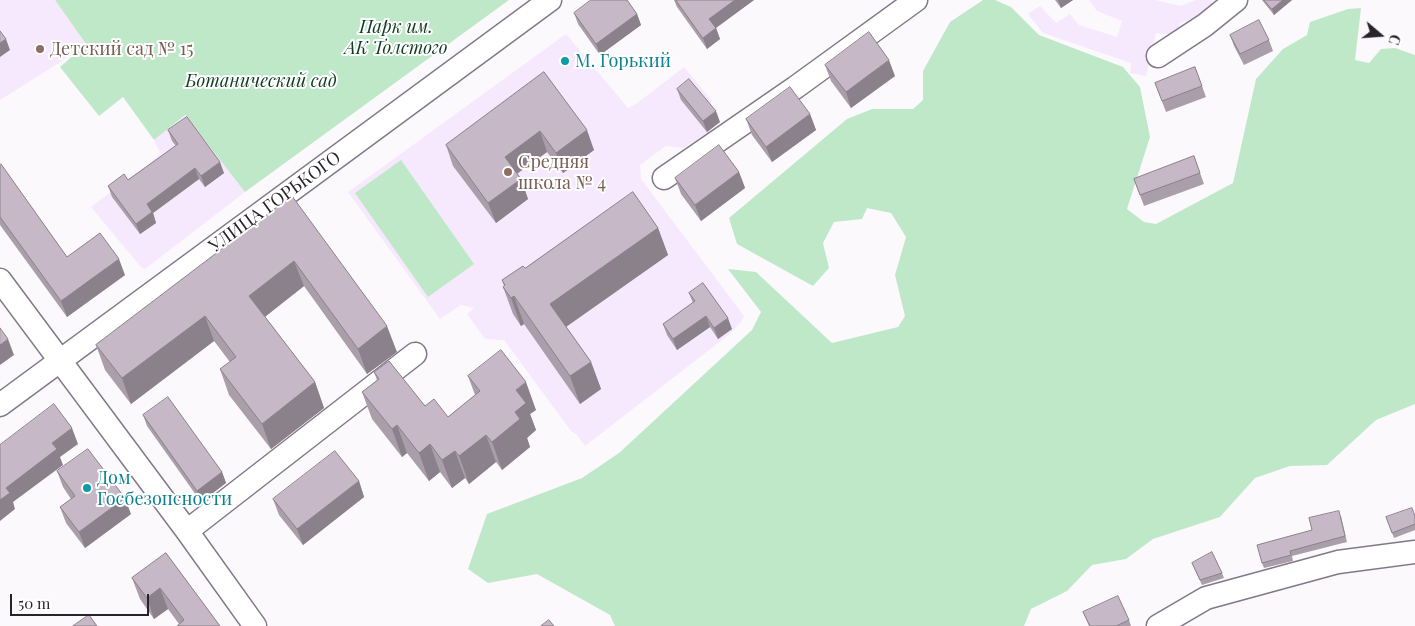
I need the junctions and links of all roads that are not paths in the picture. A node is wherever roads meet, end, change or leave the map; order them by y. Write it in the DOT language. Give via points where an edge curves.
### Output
graph roads {
  1 [pos="550,0"];
  2 [pos="916,0"];
  3 [pos="1236,0"];
  4 [pos="1158,56"];
  5 [pos="664,178"];
  6 [pos="0,280"];
  7 [pos="415,354"];
  8 [pos="60,360"];
  9 [pos="0,405"];
  10 [pos="187,531"];
  11 [pos="1415,552"];
  12 [pos="256,626"];
  13 [pos="1158,626"];
  1 -- 8 [label="street, УЛИЦА ГОРЬКОГО"];
  2 -- 5 [label="street"];
  3 -- 4 [label="street" via="1205,26"];
  6 -- 8 [label="street"];
  7 -- 10 [label="street"];
  8 -- 9 [label="street, УЛИЦА ГОРЬКОГО"];
  8 -- 10 [label="street"];
  10 -- 12 [label="street"];
  11 -- 13 [label="street" via="1338,562 1206,598"];
}
